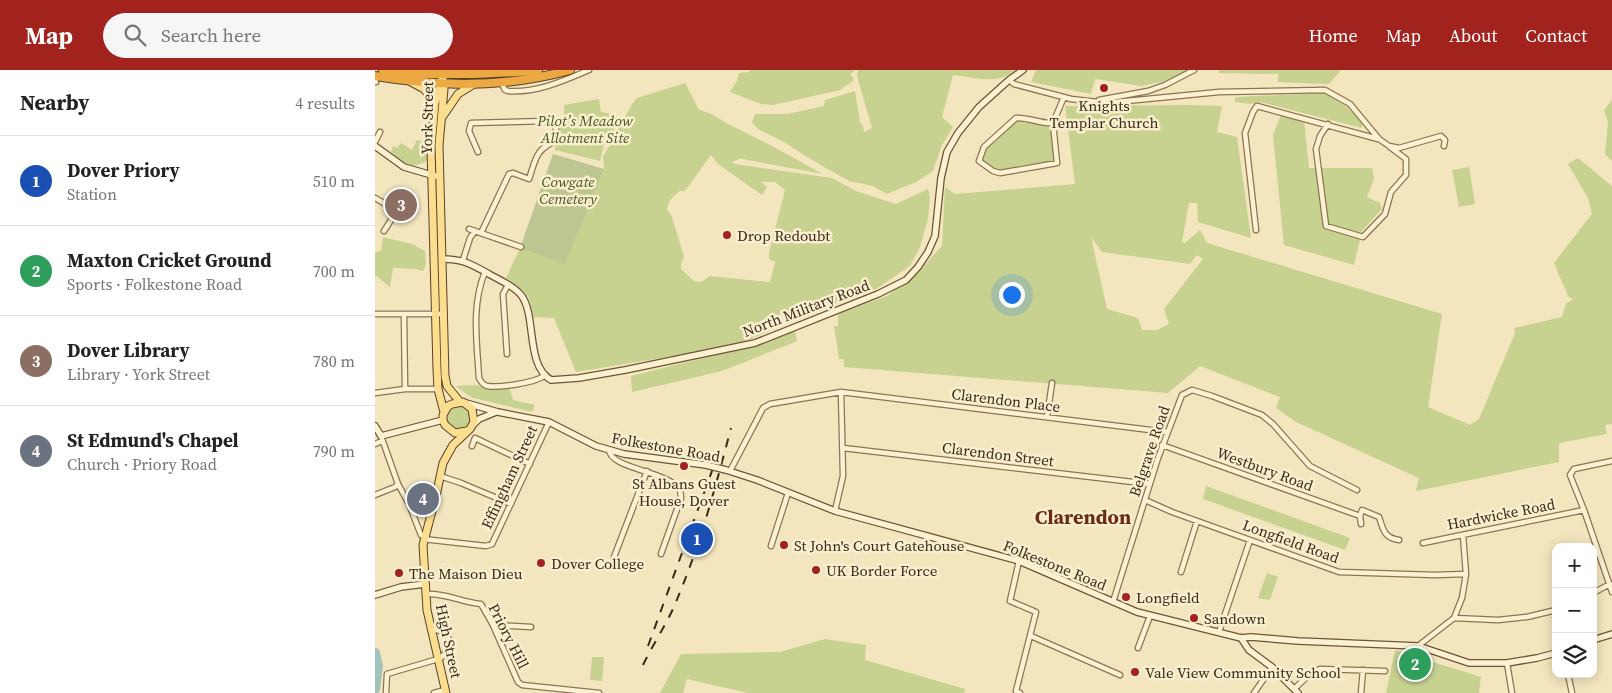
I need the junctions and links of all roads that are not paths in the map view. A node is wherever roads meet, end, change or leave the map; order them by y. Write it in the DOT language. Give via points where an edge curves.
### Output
graph roads {
  1 [pos="383,70"];
  2 [pos="538,70"];
  3 [pos="570,70"];
  4 [pos="589,70"];
  5 [pos="1023,70"];
  6 [pos="1194,70"];
  7 [pos="375,76"];
  8 [pos="442,80"];
  9 [pos="1009,80"];
  10 [pos="411,82"];
  11 [pos="474,84"];
  12 [pos="502,84"];
  13 [pos="1064,97"];
  14 [pos="1095,101"];
  15 [pos="435,103"];
  16 [pos="442,119"];
  17 [pos="1053,123"];
  18 [pos="1328,124"];
  19 [pos="380,132"];
  20 [pos="1379,139"];
  21 [pos="375,142"];
  22 [pos="375,146"];
  23 [pos="1389,146"];
  24 [pos="1444,146"];
  25 [pos="478,152"];
  26 [pos="431,163"];
  27 [pos="417,170"];
  28 [pos="431,175"];
  29 [pos="440,178"];
  30 [pos="375,198"];
  31 [pos="469,229"];
  32 [pos="1256,230"];
  33 [pos="384,232"];
  34 [pos="475,232"];
  35 [pos="481,233"];
  36 [pos="521,247"];
  37 [pos="443,259"];
  38 [pos="463,260"];
  39 [pos="485,272"];
  40 [pos="509,285"];
  41 [pos="375,314"];
  42 [pos="435,314"];
  43 [pos="443,314"];
  44 [pos="404,315"];
  45 [pos="507,354"];
  46 [pos="545,375"];
  47 [pos="1052,383"];
  48 [pos="405,389"];
  49 [pos="438,389"];
  50 [pos="841,392"];
  51 [pos="375,393"];
  52 [pos="463,402"];
  53 [pos="444,412"];
  54 [pos="498,412"];
  55 [pos="1047,417"];
  56 [pos="443,420"];
  57 [pos="549,422"];
  58 [pos="375,426"];
  59 [pos="470,428"];
  60 [pos="1167,432"];
  61 [pos="381,438"];
  62 [pos="375,444"];
  63 [pos="1162,445"];
  64 [pos="472,446"];
  65 [pos="843,448"];
  66 [pos="609,450"];
  67 [pos="624,454"];
  68 [pos="1612,461"];
  69 [pos="530,464"];
  70 [pos="630,466"];
  71 [pos="647,471"];
  72 [pos="728,471"];
  73 [pos="440,476"];
  74 [pos="398,484"];
  75 [pos="1149,484"];
  76 [pos="1357,490"];
  77 [pos="788,493"];
  78 [pos="375,495"];
  79 [pos="1145,500"];
  80 [pos="511,504"];
  81 [pos="1584,510"];
  82 [pos="835,511"];
  83 [pos="1360,516"];
  84 [pos="1197,521"];
  85 [pos="1361,524"];
  86 [pos="1463,535"];
  87 [pos="424,537"];
  88 [pos="1249,540"];
  89 [pos="1399,540"];
  90 [pos="1423,543"];
  91 [pos="771,546"];
  92 [pos="661,554"];
  93 [pos="614,558"];
  94 [pos="1019,561"];
  95 [pos="1181,572"];
  96 [pos="1466,574"];
  97 [pos="425,584"];
  98 [pos="1610,584"];
  99 [pos="1597,591"];
  100 [pos="1612,592"];
  101 [pos="425,594"];
  102 [pos="375,595"];
  103 [pos="1113,602"];
  104 [pos="1552,611"];
  105 [pos="1150,616"];
  106 [pos="1454,618"];
  107 [pos="493,626"];
  108 [pos="531,627"];
  109 [pos="431,629"];
  110 [pos="1219,632"];
  111 [pos="1612,634"];
  112 [pos="1031,636"];
  113 [pos="1241,638"];
  114 [pos="1597,639"];
  115 [pos="1418,646"];
  116 [pos="1137,648"];
  117 [pos="1552,654"];
  118 [pos="439,660"];
  119 [pos="1507,662"];
  120 [pos="1272,667"];
  121 [pos="1363,670"];
  122 [pos="1385,671"];
  123 [pos="1119,675"];
  124 [pos="1569,678"];
  125 [pos="446,691"];
  126 [pos="1296,691"];
  127 [pos="1018,692"];
  128 [pos="386,693"];
  129 [pos="434,693"];
  130 [pos="599,693"];
  131 [pos="1254,693"];
  132 [pos="1361,693"];
  133 [pos="1512,693"];
  134 [pos="1572,693"];
  1 -- 8 [label="highway"];
  2 -- 8 [label="highway"];
  3 -- 12 [label="highway"];
  4 -- 12 [label="street" via="537,90 508,91"];
  5 -- 9 [label="main road, North Military Road"];
  6 -- 14 [label="street" via="1148,91"];
  7 -- 10 [label="highway"];
  8 -- 10 [label="highway"];
  8 -- 11 [label="highway"];
  8 -- 15 [label="main road, York Street"];
  8 -- 16 [label="main road, York Street"];
  9 -- 13 [label="street"];
  9 -- 46 [label="main road, North Military Road" via="979,107 947,152 935,236 928,252 905,280 755,342 579,378 551,380"];
  10 -- 15 [label="main road" via="424,89"];
  11 -- 12 [label="highway"];
  11 -- 16 [label="main road" via="457,94"];
  13 -- 14 [label="street"];
  13 -- 17 [label="street"];
  14 -- 20 [label="street" via="1118,103 1219,92 1325,90 1350,104"];
  15 -- 26 [label="main road, York Street"];
  16 -- 29 [label="main road, York Street"];
  17 -- 17 [label="street" via="1057,163 1000,173 979,161 984,147 1016,118"];
  18 -- 20 [label="street"];
  18 -- 23 [label="street" via="1316,149 1326,226 1363,237 1385,214 1391,192 1406,175 1405,159"];
  18 -- 32 [label="street" via="1257,106 1245,133"];
  19 -- 21 [label="street"];
  20 -- 23 [label="street"];
  22 -- 27 [label="main road" via="404,167"];
  23 -- 24 [label="street" via="1399,148 1441,136 1445,140"];
  25 -- 35 [label="street" via="469,131 471,123 547,120 555,125 555,139 539,152 529,179 509,174"];
  26 -- 27 [label="main road"];
  26 -- 28 [label="main road, York Street"];
  27 -- 28 [label="main road"];
  28 -- 29 [label="main road"];
  28 -- 42 [label="main road, York Street"];
  29 -- 37 [label="main road, York Street"];
  30 -- 33 [label="street" via="393,209 395,214"];
  31 -- 34 [label="street"];
  34 -- 35 [label="street"];
  34 -- 38 [label="street"];
  35 -- 36 [label="street"];
  37 -- 38 [label="main road"];
  37 -- 43 [label="main road, York Street"];
  38 -- 39 [label="main road"];
  39 -- 40 [label="main road"];
  39 -- 46 [label="street" via="475,317 481,382 489,386 530,383"];
  40 -- 45 [label="street" via="503,294"];
  40 -- 46 [label="main road" via="524,300 535,353"];
  41 -- 44 [label="street"];
  42 -- 43 [label="street"];
  42 -- 44 [label="street"];
  42 -- 49 [label="main road, York Street"];
  43 -- 52 [label="main road, York Street" via="447,386"];
  44 -- 48 [label="street"];
  47 -- 55 [label="street"];
  48 -- 49 [label="street"];
  48 -- 51 [label="street"];
  49 -- 53 [label="main road, York Street"];
  50 -- 55 [label="street, Clarendon Place"];
  50 -- 65 [label="street"];
  50 -- 72 [label="street, Clarendon Place" via="770,404 763,408"];
  52 -- 53 [label="main road" via="452,404"];
  52 -- 54 [label="main road, Folkestone Road"];
  52 -- 59 [label="main road" via="474,413"];
  53 -- 56 [label="main road"];
  54 -- 57 [label="main road, Folkestone Road"];
  54 -- 59 [label="main road" via="487,415"];
  55 -- 60 [label="street, Clarendon Place"];
  56 -- 59 [label="main road" via="451,431 459,433"];
  56 -- 61 [label="main road"];
  57 -- 66 [label="main road, Folkestone Road"];
  57 -- 69 [label="street, Effingham Street"];
  58 -- 61 [label="main road"];
  59 -- 73 [label="main road, High Street" via="447,453"];
  60 -- 63 [label="street, Belgrave Road"];
  60 -- 76 [label="street, Belgrave Road" via="1182,395 1192,390 1199,392 1262,416 1310,466"];
  61 -- 62 [label="street"];
  61 -- 74 [label="street"];
  63 -- 75 [label="street, Belgrave Road"];
  63 -- 83 [label="street, Westbury Road"];
  64 -- 69 [label="street" via="475,438"];
  65 -- 75 [label="street, Clarendon Street"];
  65 -- 82 [label="street" via="843,476"];
  66 -- 67 [label="main road, Folkestone Road"];
  66 -- 70 [label="street" via="614,460"];
  67 -- 70 [label="street"];
  67 -- 72 [label="main road, Folkestone Road, bridge"];
  68 -- 81 [label="street" via="1574,469 1570,475"];
  69 -- 80 [label="street, Effingham Street"];
  70 -- 71 [label="street"];
  71 -- 92 [label="street" via="673,482 681,492"];
  71 -- 93 [label="street"];
  72 -- 77 [label="main road, Folkestone Road"];
  73 -- 80 [label="street"];
  73 -- 87 [label="main road, High Street"];
  74 -- 78 [label="street"];
  74 -- 87 [label="street"];
  75 -- 79 [label="street, Belgrave Road"];
  77 -- 82 [label="main road, Folkestone Road"];
  77 -- 91 [label="street"];
  79 -- 84 [label="street, Longfield Road"];
  79 -- 103 [label="street, Belgrave Road"];
  80 -- 87 [label="street, Effingham Street" via="492,544 486,546"];
  81 -- 86 [label="street, Hardwicke Road"];
  81 -- 98 [label="street"];
  82 -- 94 [label="main road, Folkestone Road"];
  83 -- 85 [label="street"];
  83 -- 89 [label="street" via="1362,510 1379,517 1386,536"];
  84 -- 88 [label="street, Longfield Road"];
  84 -- 95 [label="street"];
  86 -- 90 [label="street, Hardwicke Road"];
  86 -- 96 [label="street"];
  87 -- 97 [label="main road, High Street"];
  88 -- 96 [label="street, Longfield Road" via="1339,572"];
  88 -- 110 [label="street"];
  94 -- 103 [label="main road, Folkestone Road"];
  94 -- 112 [label="street" via="1011,600 1036,612"];
  96 -- 106 [label="street"];
  97 -- 101 [label="main road, High Street"];
  97 -- 102 [label="main road"];
  98 -- 99 [label="street"];
  98 -- 100 [label="street"];
  101 -- 107 [label="street, Priory Hill" via="440,593 481,604"];
  101 -- 109 [label="main road, High Street"];
  103 -- 105 [label="main road, Folkestone Road"];
  104 -- 106 [label="street" via="1498,620"];
  105 -- 110 [label="main road, Folkestone Road"];
  105 -- 116 [label="street"];
  106 -- 115 [label="street"];
  107 -- 108 [label="street"];
  107 -- 130 [label="street, Priory Hill" via="521,685"];
  109 -- 118 [label="main road, High Street"];
  109 -- 118 [label="street" via="441,631 449,639 448,650"];
  110 -- 113 [label="main road, Folkestone Road"];
  111 -- 114 [label="main road"];
  112 -- 123 [label="street"];
  112 -- 127 [label="street"];
  113 -- 115 [label="main road, Folkestone Road"];
  113 -- 120 [label="main road" via="1249,650"];
  115 -- 119 [label="main road, Folkestone Road" via="1469,663"];
  117 -- 119 [label="main road, Folkestone Road"];
  118 -- 125 [label="main road, High Street"];
  118 -- 128 [label="street" via="387,674"];
  119 -- 133 [label="street"];
  120 -- 126 [label="main road"];
  120 -- 131 [label="street"];
  121 -- 122 [label="street"];
  121 -- 126 [label="street" via="1320,669 1310,674"];
  121 -- 132 [label="street"];
  124 -- 134 [label="street"];
  125 -- 129 [label="street"];
}
